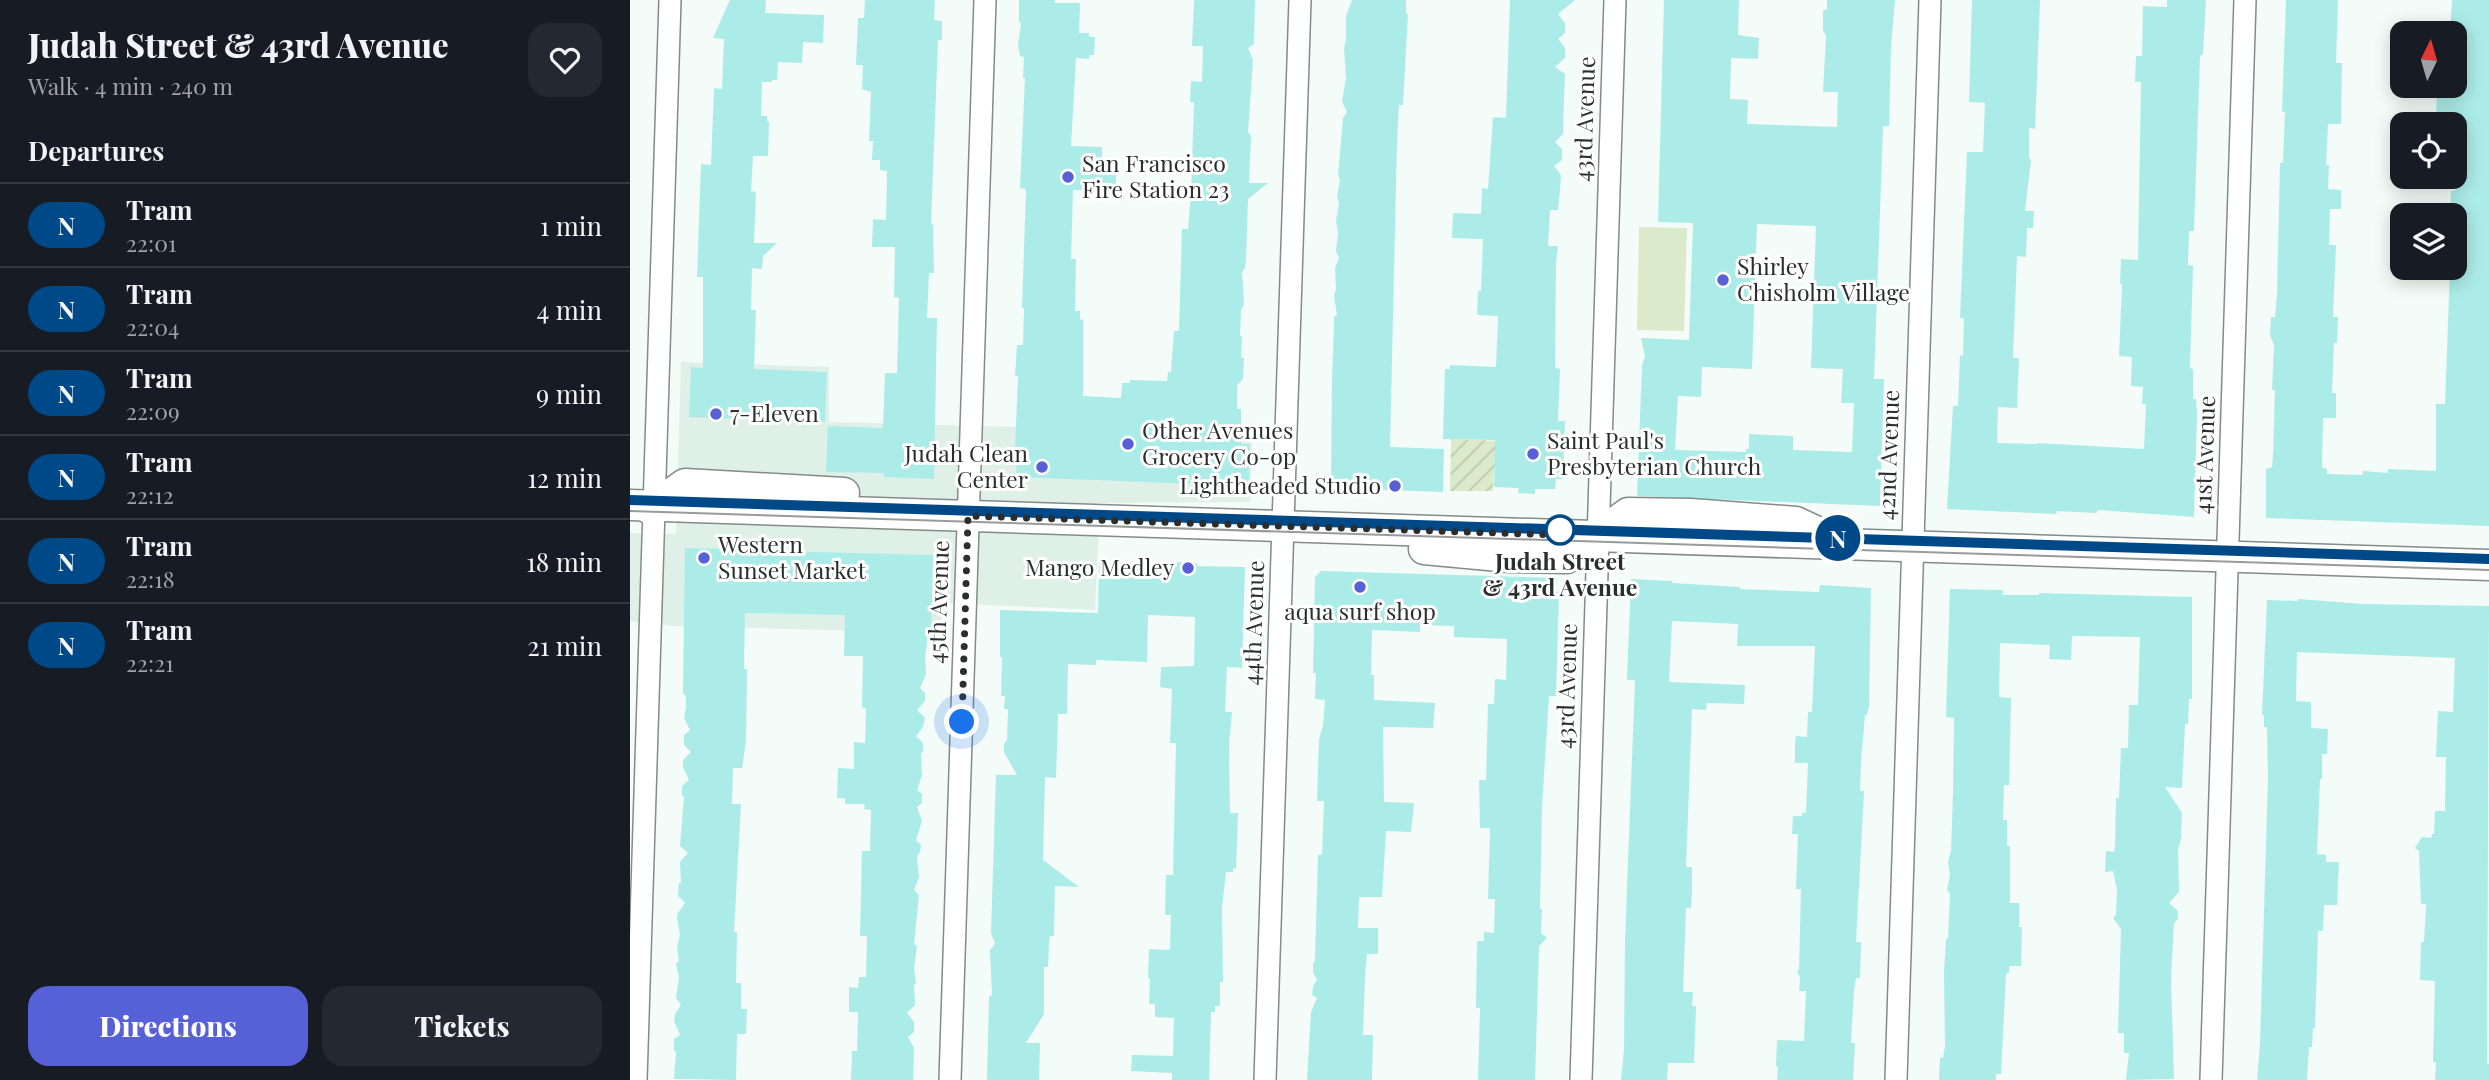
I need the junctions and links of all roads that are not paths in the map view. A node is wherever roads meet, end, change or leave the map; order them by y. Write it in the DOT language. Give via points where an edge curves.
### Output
graph roads {
  1 [pos="670,0"];
  2 [pos="985,0"];
  3 [pos="1300,0"];
  4 [pos="1615,0"];
  5 [pos="1930,0"];
  6 [pos="2245,0"];
  7 [pos="638,511"];
  8 [pos="968,516"];
  9 [pos="1283,526"];
  10 [pos="1598,536"];
  11 [pos="1913,546"];
  12 [pos="2228,556"];
  13 [pos="2489,565"];
  14 [pos="636,1080"];
  15 [pos="950,1080"];
  16 [pos="1265,1080"];
  17 [pos="1581,1080"];
  18 [pos="1896,1080"];
  19 [pos="2211,1080"];
  1 -- 7 [label="street"];
  2 -- 8 [label="street, 45th Avenue"];
  3 -- 9 [label="street, 44th Avenue"];
  4 -- 10 [label="street, 43rd Avenue"];
  5 -- 11 [label="street, 42nd Avenue"];
  6 -- 12 [label="street, 41st Avenue"];
  7 -- 8 [label="street"];
  7 -- 14 [label="street"];
  8 -- 9 [label="street"];
  8 -- 15 [label="street, 45th Avenue"];
  9 -- 10 [label="street"];
  9 -- 16 [label="street, 44th Avenue"];
  10 -- 11 [label="street"];
  10 -- 17 [label="street, 43rd Avenue"];
  11 -- 12 [label="street"];
  11 -- 18 [label="street, 42nd Avenue"];
  12 -- 13 [label="street"];
  12 -- 19 [label="street, 41st Avenue"];
}
